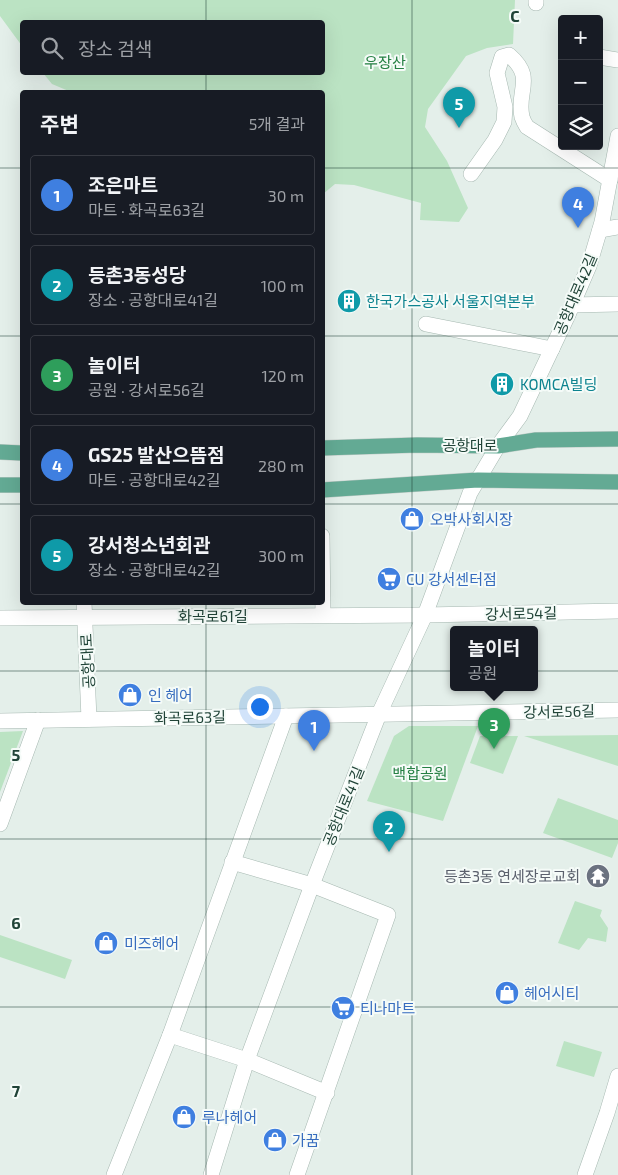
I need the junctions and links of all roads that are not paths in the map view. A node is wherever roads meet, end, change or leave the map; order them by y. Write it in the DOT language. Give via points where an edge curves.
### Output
graph roads {
  1 [pos="603,58"];
  2 [pos="618,60"];
  3 [pos="618,136"];
  4 [pos="471,174"];
  5 [pos="610,180"];
  6 [pos="618,227"];
  7 [pos="600,230"];
  8 [pos="618,304"];
  9 [pos="572,305"];
  10 [pos="426,324"];
  11 [pos="552,348"];
  12 [pos="618,439"];
  13 [pos="498,446"];
  14 [pos="325,448"];
  15 [pos="0,452"];
  16 [pos="20,454"];
  17 [pos="478,480"];
  18 [pos="618,482"];
  19 [pos="0,485"];
  20 [pos="20,485"];
  21 [pos="325,490"];
  22 [pos="323,605"];
  23 [pos="232,609"];
  24 [pos="84,610"];
  25 [pos="618,612"];
  26 [pos="323,615"];
  27 [pos="425,615"];
  28 [pos="0,618"];
  29 [pos="618,710"];
  30 [pos="379,714"];
  31 [pos="286,716"];
  32 [pos="89,719"];
  33 [pos="38,720"];
  34 [pos="0,721"];
  35 [pos="0,824"];
  36 [pos="232,862"];
  37 [pos="312,885"];
  38 [pos="170,1035"];
  39 [pos="247,1060"];
  40 [pos="618,1076"];
  41 [pos="327,1093"];
  42 [pos="114,1175"];
  43 [pos="211,1175"];
  44 [pos="297,1175"];
  45 [pos="585,1175"];
  1 -- 2 [label="street"];
  3 -- 5 [label="street, 공항대로42길"];
  4 -- 5 [label="street" via="504,122 505,107 497,73 502,57 509,55 520,64 524,82 522,117 527,127"];
  5 -- 7 [label="street, 공항대로42길"];
  6 -- 7 [label="street"];
  7 -- 9 [label="street, 공항대로42길"];
  8 -- 9 [label="street"];
  9 -- 11 [label="street, 공항대로42길"];
  10 -- 11 [label="street, 공항대로42길"];
  11 -- 13 [label="street, 공항대로42길" via="520,416"];
  12 -- 13 [label="main road, 공항대로" via="536,440"];
  13 -- 14 [label="main road, 공항대로"];
  13 -- 17 [label="street, 공항대로41길"];
  15 -- 16 [label="main road"];
  17 -- 18 [label="main road"];
  17 -- 21 [label="main road"];
  17 -- 27 [label="street, 공항대로41길" via="470,493"];
  19 -- 20 [label="main road"];
  22 -- 26 [label="street"];
  23 -- 24 [label="street, 화곡로61길"];
  23 -- 26 [label="street, 화곡로61길"];
  24 -- 28 [label="street, 화곡로61길"];
  24 -- 32 [label="street, 공항대로"];
  25 -- 27 [label="street, 강서로54길"];
  26 -- 27 [label="street, 화곡로61길"];
  27 -- 30 [label="street, 공항대로41길"];
  29 -- 30 [label="street, 강서로56길"];
  30 -- 31 [label="street, 화곡로63길"];
  30 -- 37 [label="street, 공항대로41길"];
  31 -- 32 [label="street, 화곡로63길"];
  31 -- 36 [label="street"];
  32 -- 33 [label="street, 화곡로63길"];
  33 -- 34 [label="street, 화곡로63길"];
  33 -- 35 [label="street"];
  36 -- 37 [label="street"];
  36 -- 38 [label="street"];
  37 -- 39 [label="street, 공항대로41길"];
  37 -- 41 [label="street" via="388,915"];
  38 -- 39 [label="street"];
  38 -- 42 [label="street"];
  39 -- 41 [label="street"];
  39 -- 43 [label="street, 공항대로41길"];
  40 -- 45 [label="street"];
  41 -- 44 [label="street"];
}
